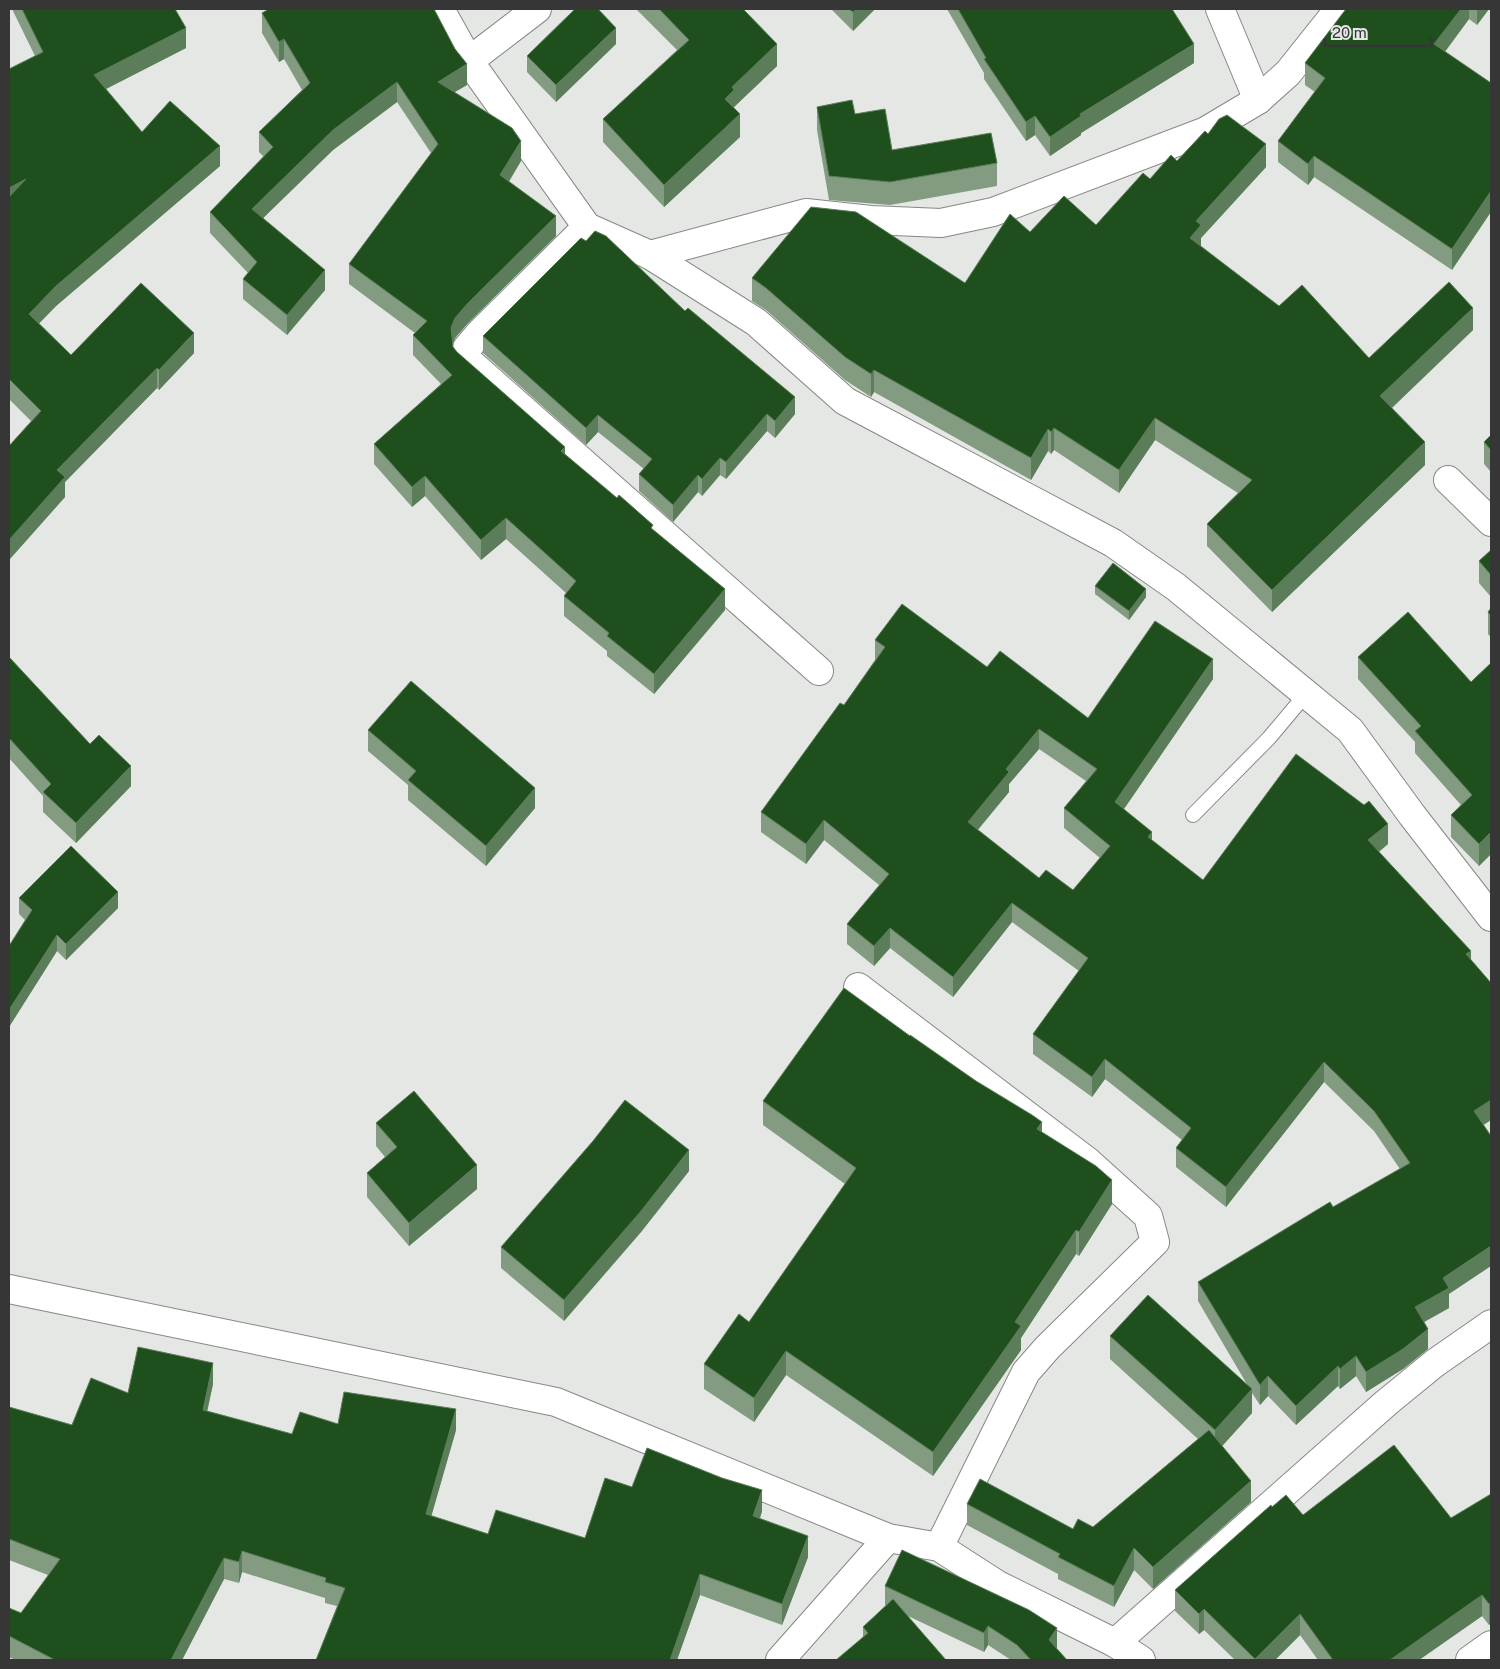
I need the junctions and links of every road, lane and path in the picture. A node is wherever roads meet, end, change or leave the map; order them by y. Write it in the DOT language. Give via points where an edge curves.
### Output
graph roads {
  1 [pos="440,9"];
  2 [pos="537,9"];
  3 [pos="1220,9"];
  4 [pos="1339,9"];
  5 [pos="469,61"];
  6 [pos="1258,100"];
  7 [pos="587,227"];
  8 [pos="650,255"];
  9 [pos="1448,480"];
  10 [pos="1491,522"];
  11 [pos="819,671"];
  12 [pos="1306,694"];
  13 [pos="1193,816"];
  14 [pos="1491,917"];
  15 [pos="858,987"];
  16 [pos="9,1289"];
  17 [pos="1491,1324"];
  18 [pos="888,1538"];
  19 [pos="939,1547"];
  20 [pos="1115,1644"];
  21 [pos="1491,1645"];
  22 [pos="780,1660"];
  23 [pos="1141,1660"];
  24 [pos="1470,1660"];
  1 -- 5 [label="street"];
  2 -- 5 [label="street"];
  3 -- 6 [label="street"];
  4 -- 6 [label="street" via="1288,73"];
  5 -- 7 [label="street"];
  6 -- 8 [label="street" via="1206,131 994,212 942,222 871,220 806,213"];
  7 -- 8 [label="street"];
  7 -- 11 [label="street" via="479,334 467,348 467,360"];
  8 -- 12 [label="street" via="756,322 845,402 1113,543 1176,587"];
  9 -- 10 [label="street"];
  12 -- 13 [label="lane" via="1269,738"];
  12 -- 14 [label="street" via="1350,730"];
  15 -- 19 [label="street" via="1087,1161 1148,1216 1155,1242 1026,1372"];
  16 -- 18 [label="street" via="556,1402"];
  17 -- 20 [label="street" via="1386,1402"];
  18 -- 19 [label="street"];
  18 -- 22 [label="street"];
  19 -- 20 [label="street" via="998,1585"];
  20 -- 23 [label="street"];
  21 -- 24 [label="street"];
}
